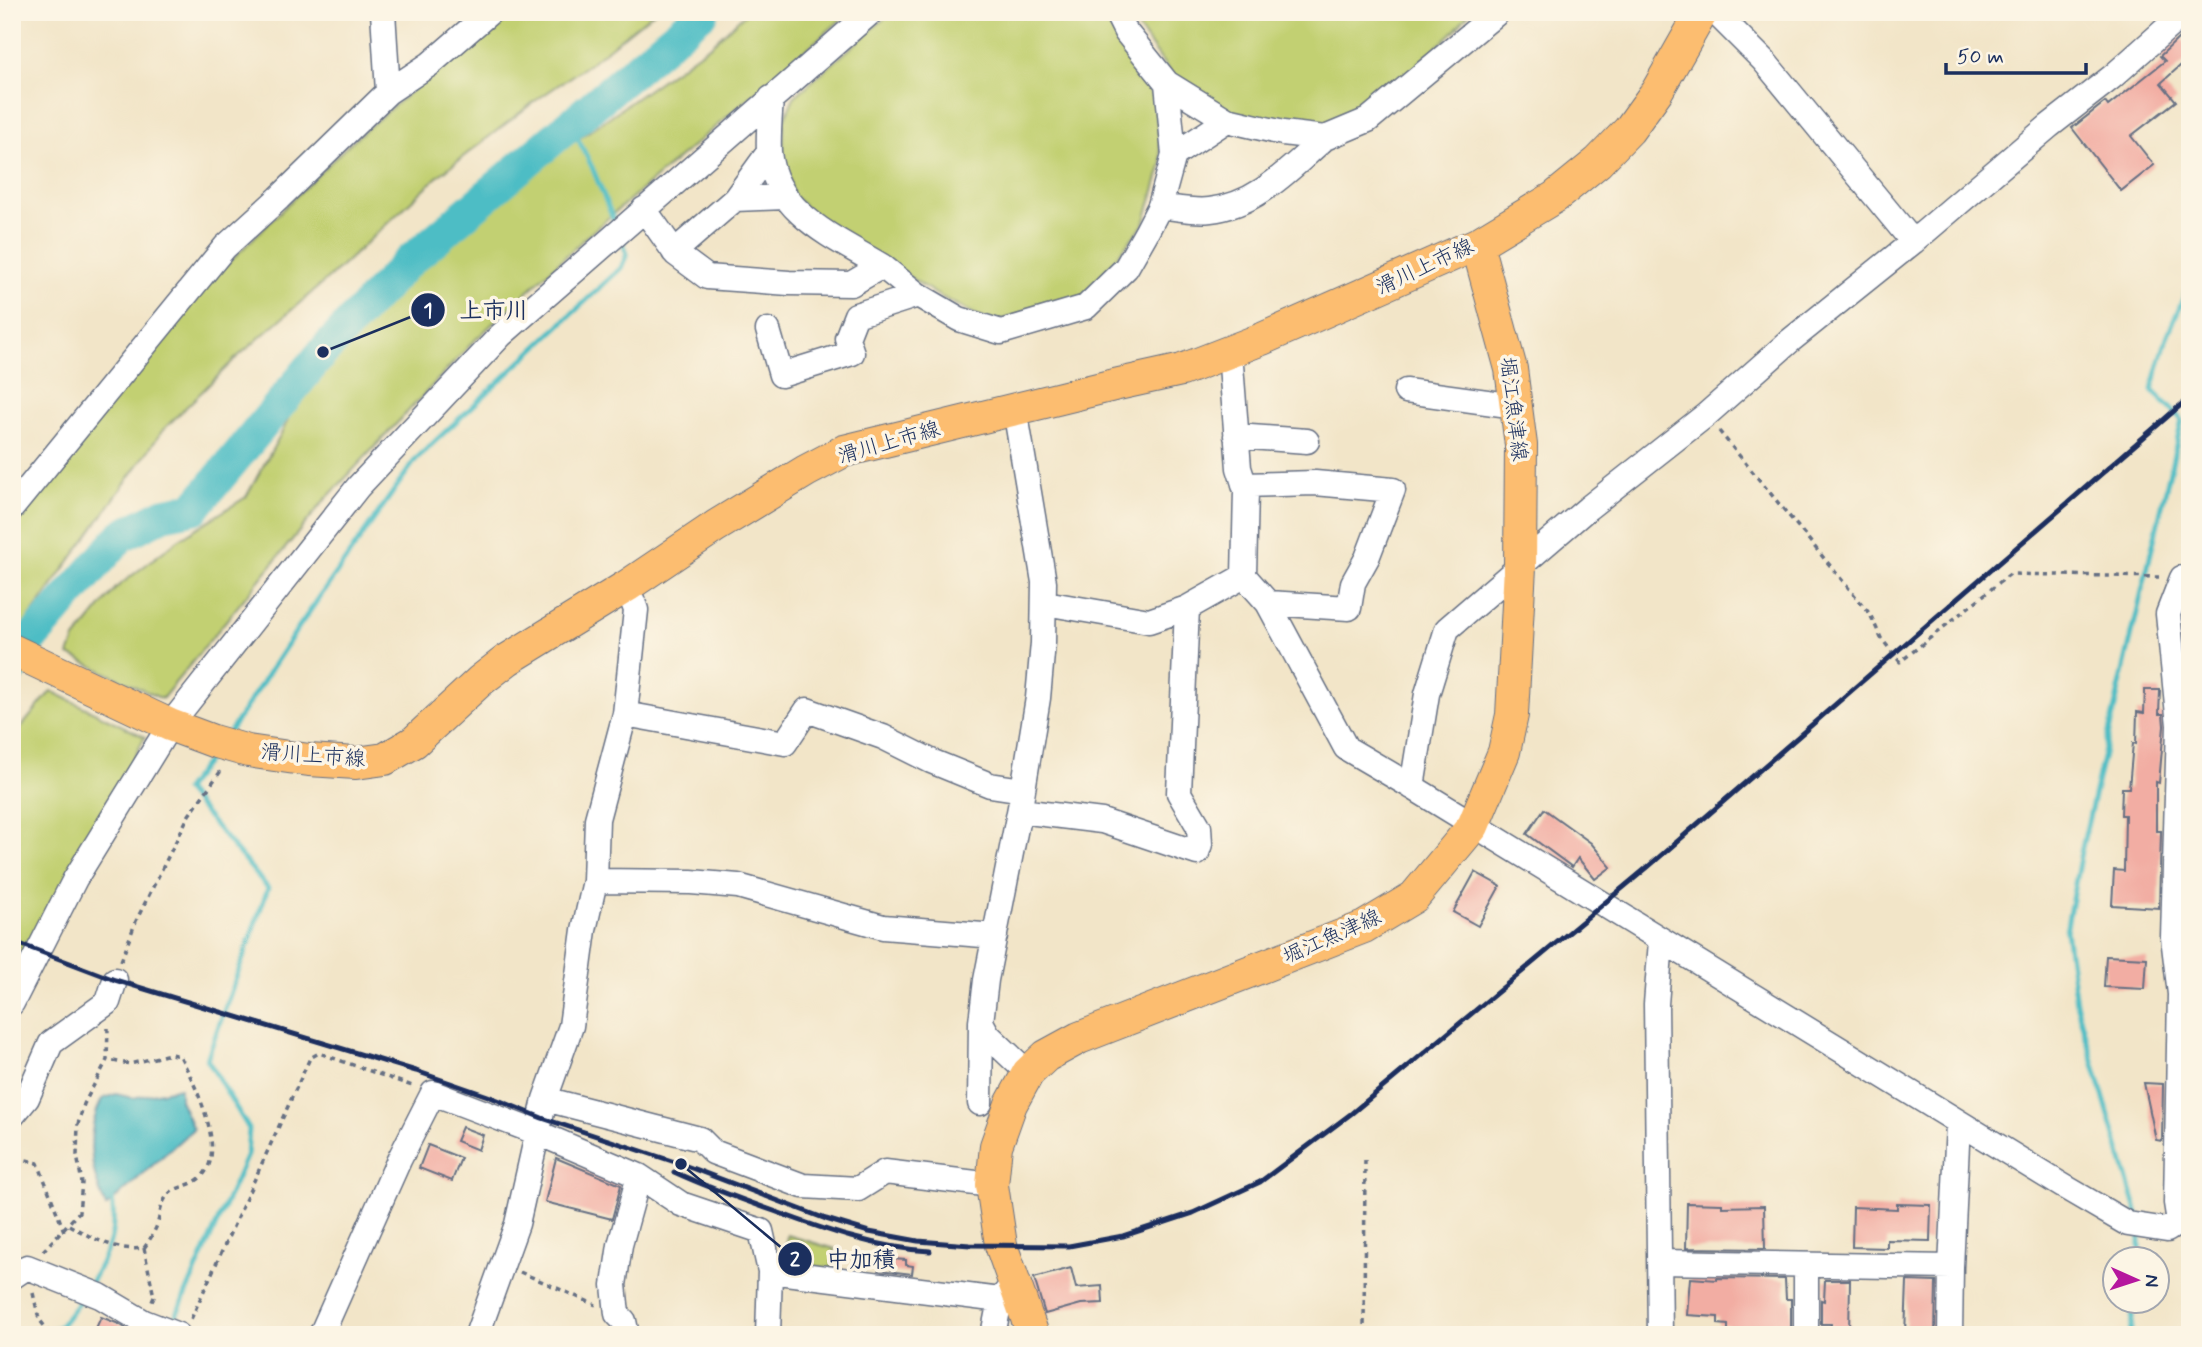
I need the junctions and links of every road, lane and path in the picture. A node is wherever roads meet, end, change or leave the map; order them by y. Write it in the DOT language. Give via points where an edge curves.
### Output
graph roads {
  1 [pos="383,12"];
  2 [pos="490,12"];
  3 [pos="871,12"];
  4 [pos="1116,12"];
  5 [pos="1498,12"];
  6 [pos="1702,12"];
  7 [pos="1715,12"];
  8 [pos="2169,17"];
  9 [pos="1167,83"];
  10 [pos="388,92"];
  11 [pos="771,97"];
  12 [pos="1227,120"];
  13 [pos="1325,138"];
  14 [pos="769,152"];
  15 [pos="1174,155"];
  16 [pos="786,197"];
  17 [pos="735,199"];
  18 [pos="1160,206"];
  19 [pos="644,209"];
  20 [pos="1913,242"];
  21 [pos="1477,244"];
  22 [pos="674,252"];
  23 [pos="881,266"];
  24 [pos="918,295"];
  25 [pos="768,330"];
  26 [pos="1230,352"];
  27 [pos="1406,391"];
  28 [pos="1516,406"];
  29 [pos="1015,410"];
  30 [pos="1706,415"];
  31 [pos="1236,436"];
  32 [pos="1307,441"];
  33 [pos="1244,485"];
  34 [pos="12,508"];
  35 [pos="1520,567"];
  36 [pos="1244,576"];
  37 [pos="2186,578"];
  38 [pos="627,586"];
  39 [pos="1045,603"];
  40 [pos="1268,603"];
  41 [pos="1187,608"];
  42 [pos="12,650"];
  43 [pos="2181,674"];
  44 [pos="625,714"];
  45 [pos="170,724"];
  46 [pos="237,748"];
  47 [pos="1412,787"];
  48 [pos="1021,801"];
  49 [pos="1473,826"];
  50 [pos="595,881"];
  51 [pos="2182,881"];
  52 [pos="995,936"];
  53 [pos="1661,941"];
  54 [pos="111,991"];
  55 [pos="2185,994"];
  56 [pos="12,1003"];
  57 [pos="981,1022"];
  58 [pos="107,1060"];
  59 [pos="1028,1073"];
  60 [pos="433,1093"];
  61 [pos="545,1099"];
  62 [pos="979,1103"];
  63 [pos="1958,1124"];
  64 [pos="13,1125"];
  65 [pos="538,1133"];
  66 [pos="1365,1155"];
  67 [pos="639,1176"];
  68 [pos="992,1185"];
  69 [pos="69,1225"];
  70 [pos="2184,1226"];
  71 [pos="64,1231"];
  72 [pos="144,1248"];
  73 [pos="885,1258"];
  74 [pos="892,1259"];
  75 [pos="1660,1262"];
  76 [pos="503,1265"];
  77 [pos="1806,1266"];
  78 [pos="1951,1267"];
  79 [pos="770,1271"];
  80 [pos="20,1272"];
  81 [pos="1007,1292"];
  82 [pos="144,1322"];
  83 [pos="183,1328"];
  84 [pos="625,1329"];
  85 [pos="51,1335"];
  86 [pos="321,1335"];
  87 [pos="477,1335"];
  88 [pos="768,1335"];
  89 [pos="993,1335"];
  90 [pos="1033,1335"];
  91 [pos="1364,1335"];
  92 [pos="1660,1335"];
  93 [pos="1806,1335"];
  94 [pos="1950,1335"];
  1 -- 10 [label="street"];
  2 -- 10 [label="street" via="430,64"];
  3 -- 11 [label="street"];
  4 -- 9 [label="street" via="1126,32"];
  5 -- 13 [label="street" via="1368,120"];
  6 -- 21 [label="main road, 滑川上市線" via="1657,91 1598,162 1555,197"];
  7 -- 20 [label="street" via="1764,61"];
  8 -- 20 [label="street" via="2112,77"];
  9 -- 12 [label="street"];
  9 -- 15 [label="street"];
  10 -- 34 [label="street" via="225,247"];
  11 -- 14 [label="street"];
  11 -- 19 [label="street"];
  12 -- 13 [label="street"];
  12 -- 15 [label="street"];
  13 -- 18 [label="street" via="1263,192 1236,206 1207,211"];
  14 -- 16 [label="street" via="778,187"];
  14 -- 17 [label="street"];
  15 -- 18 [label="street"];
  16 -- 17 [label="street"];
  16 -- 23 [label="street" via="803,218"];
  17 -- 22 [label="street"];
  18 -- 24 [label="street" via="1126,268 1086,307 1001,332 959,319"];
  19 -- 22 [label="street"];
  19 -- 45 [label="street" via="500,335 358,487"];
  20 -- 30 [label="street"];
  21 -- 26 [label="main road, 滑川上市線"];
  21 -- 28 [label="main road, 堀江魚津線" via="1511,369"];
  22 -- 23 [label="street" via="708,277 789,284 850,284"];
  23 -- 24 [label="street"];
  24 -- 25 [label="street" via="856,315 847,338 852,353 781,375"];
  26 -- 29 [label="main road, 滑川上市線" via="1182,370"];
  26 -- 31 [label="street"];
  27 -- 28 [label="street"];
  28 -- 35 [label="main road, 堀江魚津線" via="1521,445"];
  29 -- 38 [label="main road, 滑川上市線" via="844,452 727,519"];
  29 -- 39 [label="street"];
  30 -- 35 [label="street"];
  30 -- 37 [label="path" via="1870,614 1900,662 2010,574"];
  31 -- 32 [label="street"];
  31 -- 33 [label="street"];
  33 -- 36 [label="street"];
  33 -- 40 [label="street" via="1315,483 1393,490 1353,583 1349,608"];
  35 -- 47 [label="street" via="1447,629 1427,694"];
  35 -- 49 [label="main road, 堀江魚津線" via="1512,715 1504,752"];
  36 -- 40 [label="street"];
  36 -- 41 [label="street"];
  37 -- 43 [label="street" via="2168,614"];
  38 -- 44 [label="street" via="636,610"];
  38 -- 46 [label="main road, 滑川上市線" via="507,660 414,742 385,760 356,764"];
  39 -- 41 [label="street" via="1149,621"];
  39 -- 48 [label="street" via="1038,698"];
  40 -- 47 [label="street" via="1346,748"];
  41 -- 48 [label="street" via="1179,793 1199,827 1197,853 1102,821"];
  42 -- 45 [label="main road, 滑川上市線"];
  43 -- 51 [label="street"];
  44 -- 48 [label="street" via="785,743 807,710 883,737"];
  44 -- 50 [label="street" via="597,819"];
  45 -- 46 [label="main road, 滑川上市線"];
  45 -- 56 [label="street" via="75,879"];
  46 -- 54 [label="path" via="189,815 136,921"];
  47 -- 49 [label="street"];
  48 -- 52 [label="street"];
  49 -- 53 [label="street"];
  49 -- 59 [label="main road, 堀江魚津線" via="1414,897 1364,928 1079,1038 1046,1056"];
  50 -- 52 [label="street" via="737,886 883,927"];
  50 -- 61 [label="street" via="571,1026"];
  51 -- 55 [label="street" via="2173,937"];
  52 -- 57 [label="street"];
  53 -- 63 [label="street"];
  53 -- 75 [label="street" via="1656,1004"];
  54 -- 58 [label="path"];
  54 -- 64 [label="street" via="51,1043"];
  55 -- 70 [label="street" via="2176,1203"];
  57 -- 59 [label="street" via="988,1035"];
  57 -- 62 [label="street"];
  58 -- 69 [label="path" via="78,1124 82,1184 79,1212"];
  58 -- 72 [label="path" via="130,1064 170,1054 180,1056 209,1124 209,1166 203,1177 166,1197"];
  59 -- 68 [label="main road, 堀江魚津線" via="996,1146"];
  60 -- 65 [label="street"];
  60 -- 83 [label="path" via="318,1054 310,1058"];
  60 -- 86 [label="street"];
  61 -- 65 [label="street"];
  61 -- 68 [label="street" via="700,1139 713,1152 803,1186 858,1189 885,1172"];
  63 -- 70 [label="street" via="2128,1224 2167,1230"];
  63 -- 78 [label="street"];
  64 -- 71 [label="path" via="19,1158 38,1163"];
  65 -- 67 [label="street"];
  65 -- 76 [label="street"];
  66 -- 91 [label="path"];
  67 -- 79 [label="street" via="681,1204 761,1231"];
  67 -- 84 [label="street" via="614,1285"];
  68 -- 81 [label="main road, 堀江魚津線"];
  69 -- 71 [label="path"];
  69 -- 72 [label="path" via="93,1239 131,1250"];
  71 -- 80 [label="path"];
  72 -- 82 [label="path" via="154,1297"];
  73 -- 74 [label="path"];
  75 -- 77 [label="street"];
  75 -- 92 [label="street"];
  76 -- 84 [label="path"];
  76 -- 87 [label="street"];
  77 -- 78 [label="street"];
  77 -- 93 [label="street"];
  78 -- 94 [label="street"];
  79 -- 81 [label="street"];
  79 -- 88 [label="street"];
  80 -- 82 [label="street" via="100,1296"];
  80 -- 85 [label="path" via="39,1319"];
  81 -- 89 [label="street"];
  81 -- 90 [label="main road, 堀江魚津線"];
  82 -- 83 [label="street"];
}
